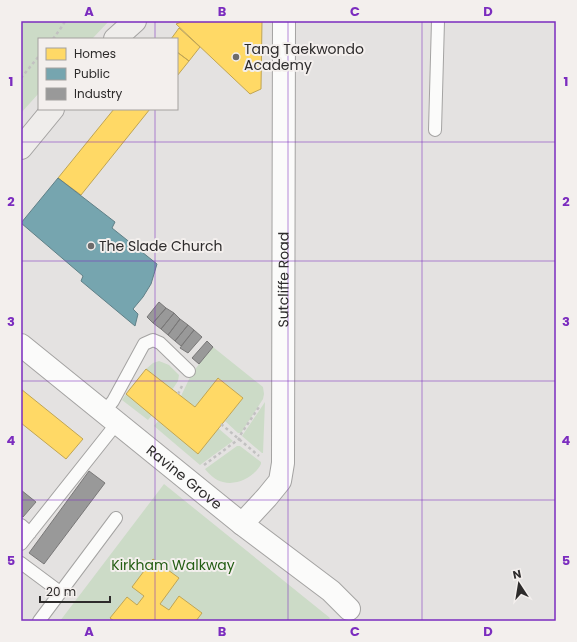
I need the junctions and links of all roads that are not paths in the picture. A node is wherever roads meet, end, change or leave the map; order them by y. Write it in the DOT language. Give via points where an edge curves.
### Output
graph roads {
  1 [pos="135,21"];
  2 [pos="284,21"];
  3 [pos="438,21"];
  4 [pos="116,38"];
  5 [pos="52,110"];
  6 [pos="434,130"];
  7 [pos="21,148"];
  8 [pos="21,345"];
  9 [pos="189,371"];
  10 [pos="110,418"];
  11 [pos="116,518"];
  12 [pos="242,524"];
  13 [pos="26,529"];
  14 [pos="21,544"];
  15 [pos="21,563"];
  16 [pos="60,592"];
  17 [pos="348,615"];
  18 [pos="39,621"];
  1 -- 4 [label="street"];
  2 -- 12 [label="street, Sutcliffe Road" via="283,463 280,481"];
  3 -- 6 [label="lane"];
  5 -- 7 [label="street"];
  8 -- 10 [label="street, Ravine Grove"];
  9 -- 10 [label="lane" via="160,343 153,340 147,342 140,350 113,401"];
  10 -- 12 [label="street, Ravine Grove"];
  10 -- 13 [label="lane"];
  11 -- 16 [label="lane"];
  12 -- 17 [label="street, Ravine Grove" via="341,600"];
  13 -- 14 [label="lane"];
  15 -- 16 [label="lane"];
  16 -- 18 [label="lane"];
}
